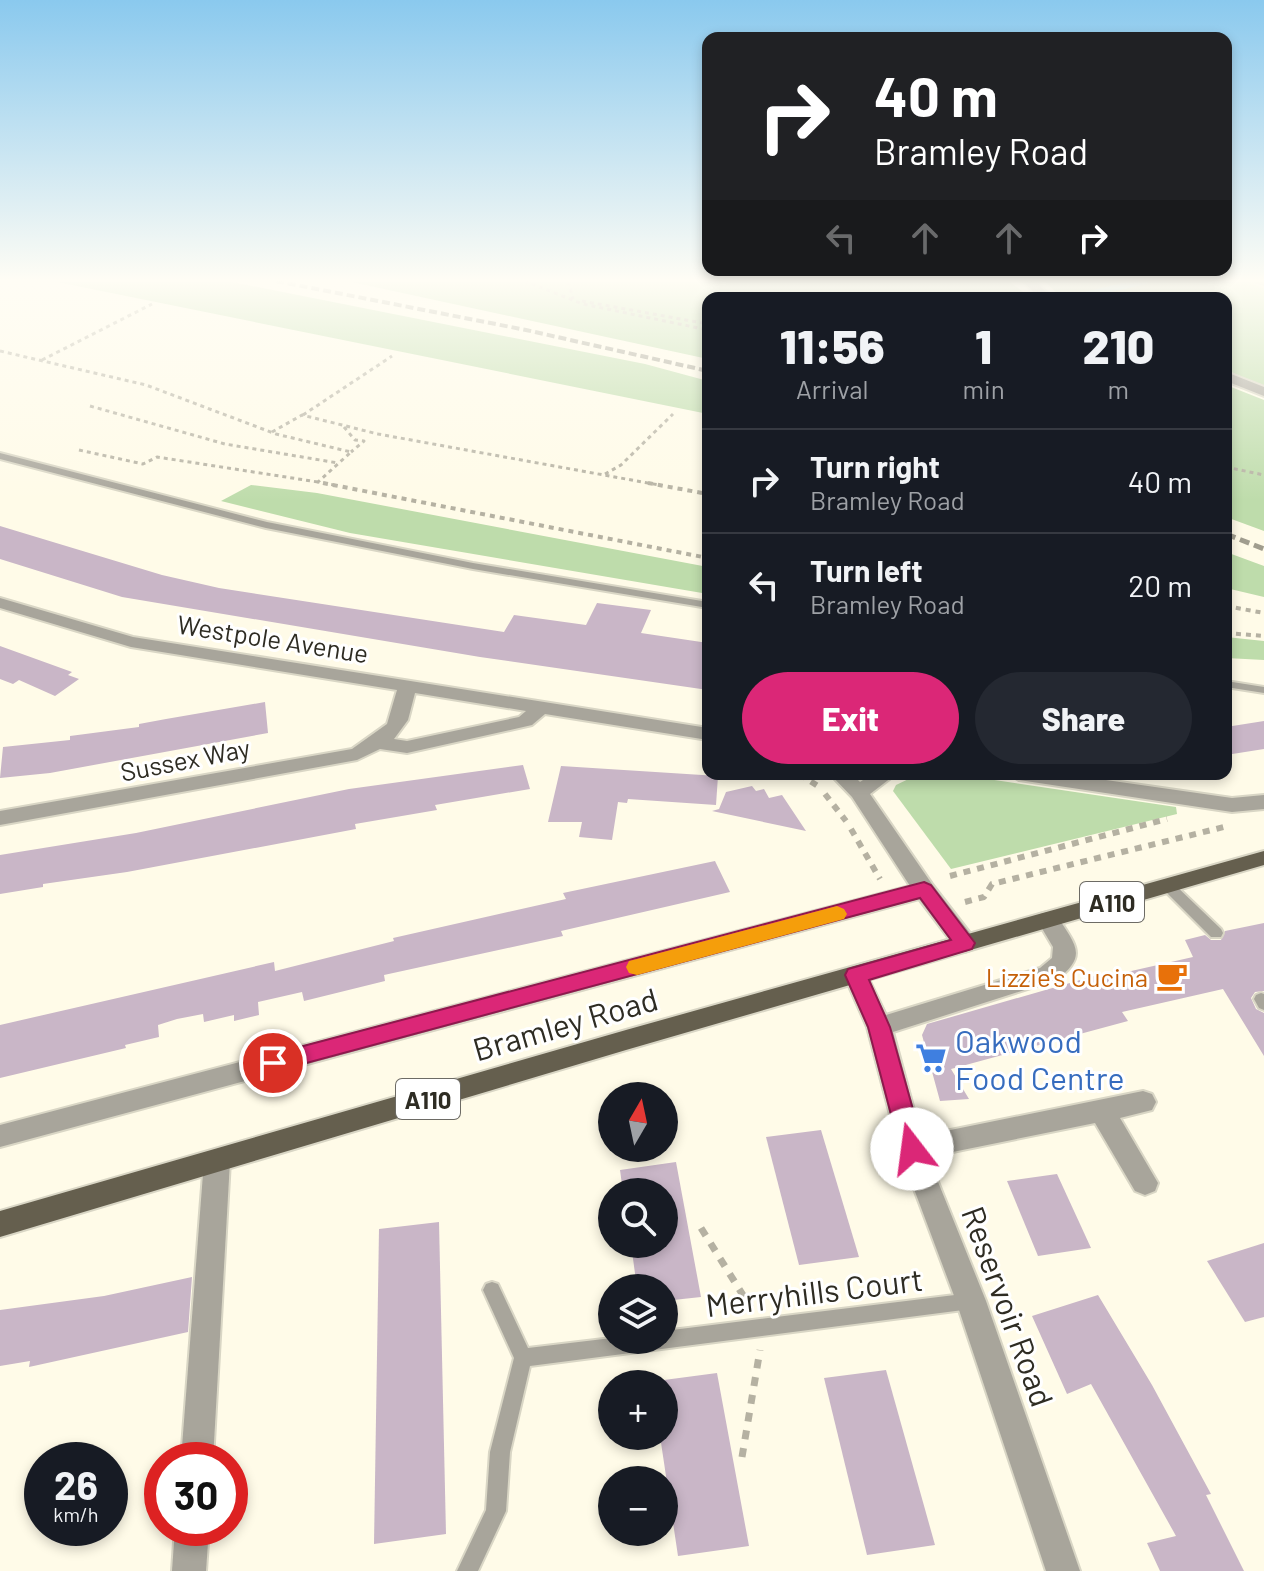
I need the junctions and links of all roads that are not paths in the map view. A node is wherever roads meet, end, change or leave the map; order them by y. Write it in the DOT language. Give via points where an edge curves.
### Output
graph roads {
  1 [pos="1232,379"];
  2 [pos="1264,392"];
  3 [pos="0,456"];
  4 [pos="0,603"];
  5 [pos="702,604"];
  6 [pos="1232,685"];
  7 [pos="407,686"];
  8 [pos="1264,690"];
  9 [pos="541,708"];
  10 [pos="702,733"];
  11 [pos="377,743"];
  12 [pos="846,780"];
  13 [pos="877,780"];
  14 [pos="1060,780"];
  15 [pos="859,792"];
  16 [pos="1264,802"];
  17 [pos="0,818"];
  18 [pos="1264,858"];
  19 [pos="1168,886"];
  20 [pos="924,890"];
  21 [pos="1048,920"];
  22 [pos="1216,933"];
  23 [pos="965,943"];
  24 [pos="856,975"];
  25 [pos="879,1027"];
  26 [pos="1143,1102"];
  27 [pos="1102,1111"];
  28 [pos="0,1136"];
  29 [pos="912,1149"];
  30 [pos="217,1161"];
  31 [pos="1145,1183"];
  32 [pos="0,1224"];
  33 [pos="492,1290"];
  34 [pos="971,1301"];
  35 [pos="678,1338"];
  36 [pos="598,1348"];
  37 [pos="523,1358"];
  38 [pos="198,1442"];
  39 [pos="191,1546"];
  40 [pos="189,1571"];
  41 [pos="467,1571"];
  42 [pos="1063,1571"];
  1 -- 2 [label="street"];
  3 -- 5 [label="lane" via="266,525"];
  4 -- 7 [label="street, Westpole Avenue" via="131,642"];
  6 -- 8 [label="lane"];
  7 -- 9 [label="street, Westpole Avenue"];
  7 -- 11 [label="street, Sussex Way" via="405,711"];
  9 -- 10 [label="street"];
  9 -- 11 [label="street, Sussex Way" via="525,721 407,747"];
  11 -- 17 [label="street, Sussex Way" via="357,754"];
  12 -- 15 [label="street"];
  13 -- 15 [label="street"];
  14 -- 16 [label="street" via="1232,805"];
  15 -- 20 [label="street"];
  18 -- 19 [label="main road, Bramley Road / A110"];
  19 -- 21 [label="main road, Bramley Road / A110"];
  19 -- 22 [label="lane"];
  20 -- 23 [label="street"];
  20 -- 28 [label="street, Bramley Road"];
  21 -- 23 [label="main road, Bramley Road / A110"];
  21 -- 25 [label="street" via="1064,947 1064,962 1048,974"];
  23 -- 24 [label="main road, Bramley Road / A110"];
  24 -- 25 [label="street, Reservoir Road"];
  24 -- 30 [label="main road, Bramley Road / A110"];
  25 -- 29 [label="street, Reservoir Road"];
  26 -- 27 [label="street"];
  27 -- 29 [label="street"];
  27 -- 31 [label="street"];
  29 -- 34 [label="street, Reservoir Road"];
  30 -- 32 [label="main road, Bramley Road / A110"];
  30 -- 38 [label="street"];
  33 -- 37 [label="lane"];
  34 -- 35 [label="lane, Merryhills Court"];
  34 -- 42 [label="street, Reservoir Road"];
  36 -- 37 [label="lane, Merryhills Court"];
  37 -- 41 [label="lane" via="500,1452 496,1511"];
  39 -- 40 [label="street"];
}
